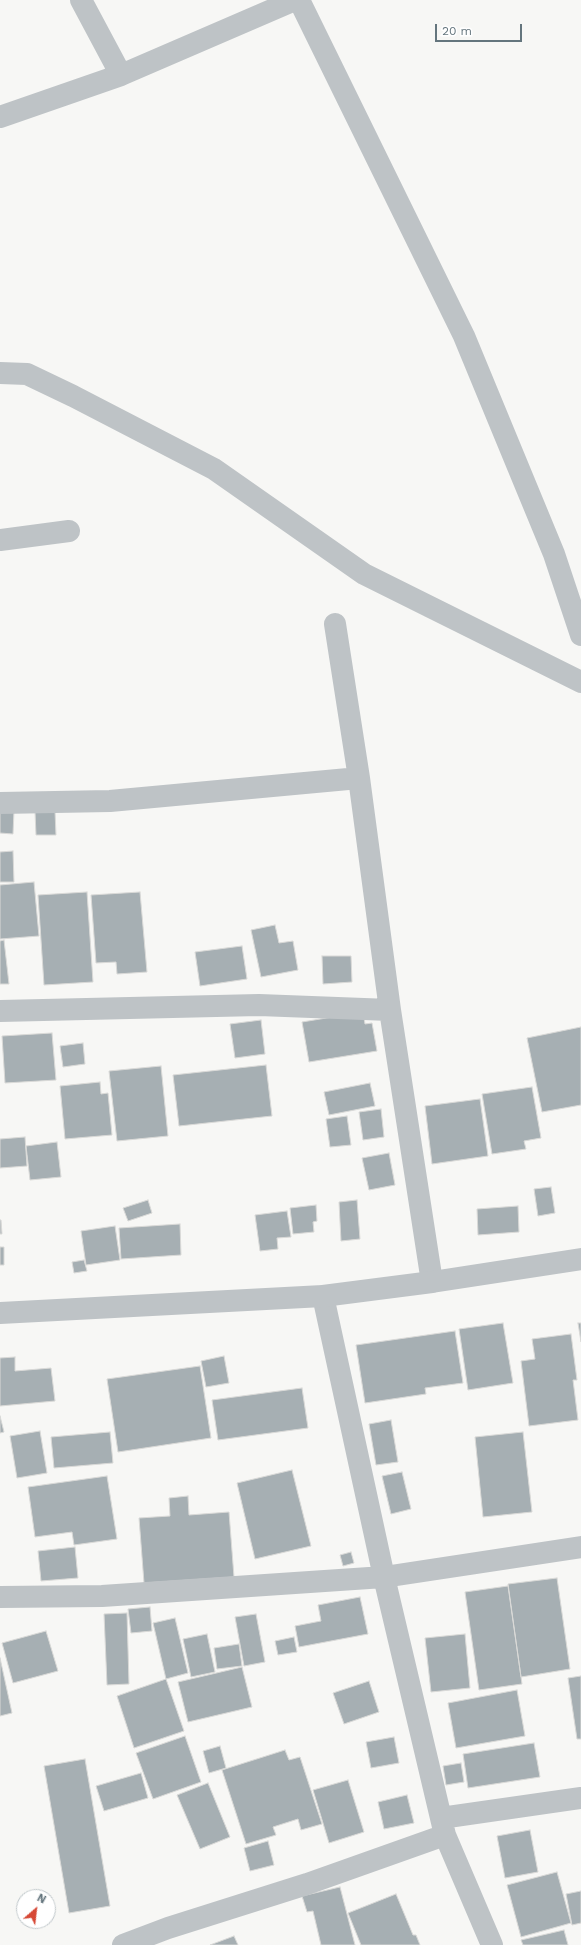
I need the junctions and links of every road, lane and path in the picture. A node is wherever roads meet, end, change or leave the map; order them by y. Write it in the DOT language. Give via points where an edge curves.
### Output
graph roads {
  1 [pos="81,0"];
  2 [pos="295,0"];
  3 [pos="299,0"];
  4 [pos="121,74"];
  5 [pos="0,117"];
  6 [pos="0,374"];
  7 [pos="69,531"];
  8 [pos="0,540"];
  9 [pos="335,624"];
  10 [pos="581,635"];
  11 [pos="581,682"];
  12 [pos="359,778"];
  13 [pos="0,803"];
  14 [pos="390,1010"];
  15 [pos="0,1011"];
  16 [pos="581,1259"];
  17 [pos="432,1282"];
  18 [pos="323,1296"];
  19 [pos="0,1313"];
  20 [pos="581,1547"];
  21 [pos="384,1577"];
  22 [pos="0,1597"];
  23 [pos="581,1798"];
  24 [pos="443,1826"];
  25 [pos="123,1945"];
  26 [pos="492,1945"];
  1 -- 4 [label="street"];
  2 -- 4 [label="street"];
  3 -- 10 [label="street" via="464,336 554,554"];
  4 -- 5 [label="street"];
  6 -- 11 [label="street" via="27,374 214,469 364,574"];
  7 -- 8 [label="street"];
  9 -- 12 [label="street"];
  12 -- 13 [label="street" via="110,801"];
  12 -- 14 [label="street"];
  14 -- 15 [label="street" via="259,1006"];
  14 -- 17 [label="street"];
  16 -- 17 [label="street"];
  17 -- 18 [label="street"];
  18 -- 19 [label="street"];
  18 -- 21 [label="street"];
  20 -- 21 [label="street"];
  21 -- 22 [label="street" via="102,1596"];
  21 -- 24 [label="street"];
  23 -- 24 [label="street"];
  24 -- 25 [label="street" via="307,1884"];
  24 -- 26 [label="street"];
}
